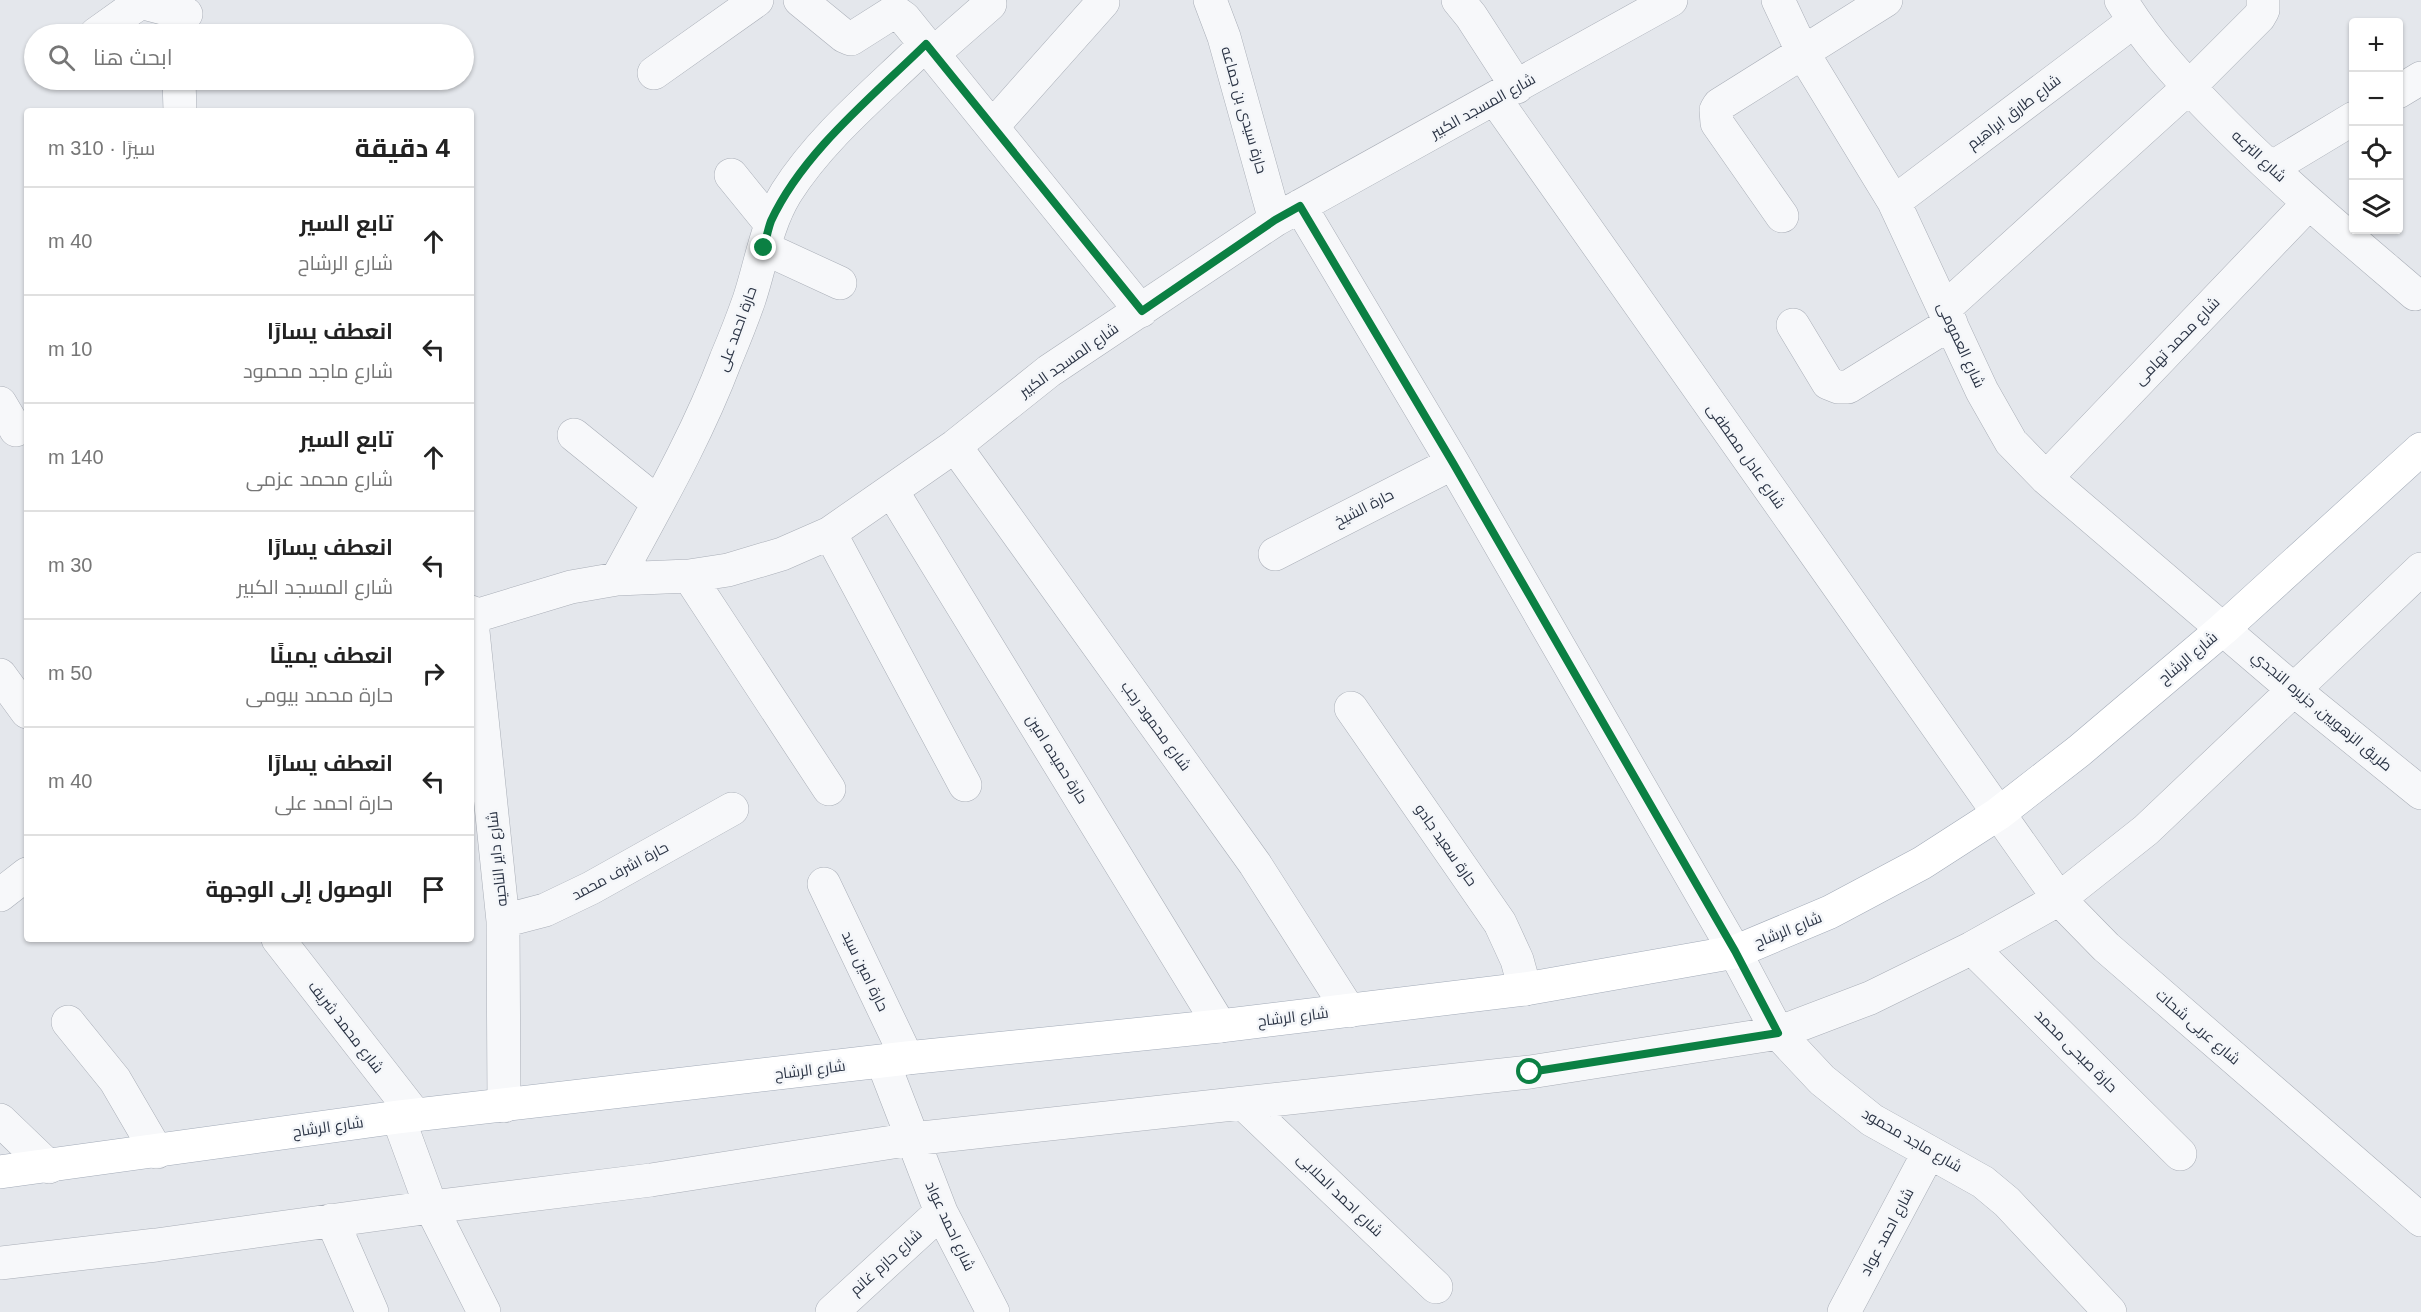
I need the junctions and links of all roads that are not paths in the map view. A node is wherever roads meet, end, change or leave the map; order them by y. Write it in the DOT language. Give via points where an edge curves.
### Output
graph roads {
  1 [pos="757,0"];
  2 [pos="800,0"];
  3 [pos="1210,0"];
  4 [pos="1458,0"];
  5 [pos="1671,0"];
  6 [pos="1778,0"];
  7 [pos="1886,0"];
  8 [pos="2263,0"];
  9 [pos="1103,3"];
  10 [pos="990,4"];
  11 [pos="898,6"];
  12 [pos="1631,10"];
  13 [pos="2127,11"];
  14 [pos="186,16"];
  15 [pos="110,24"];
  16 [pos="929,49"];
  17 [pos="1803,53"];
  18 [pos="654,73"];
  19 [pos="2189,87"];
  20 [pos="179,90"];
  21 [pos="1506,93"];
  22 [pos="180,108"];
  23 [pos="2349,121"];
  24 [pos="992,127"];
  25 [pos="2271,168"];
  26 [pos="731,175"];
  27 [pos="1894,202"];
  28 [pos="2309,203"];
  29 [pos="1288,213"];
  30 [pos="1782,216"];
  31 [pos="767,236"];
  32 [pos="840,283"];
  33 [pos="2415,294"];
  34 [pos="1142,311"];
  35 [pos="1948,316"];
  36 [pos="1793,325"];
  37 [pos="574,435"];
  38 [pos="955,446"];
  39 [pos="2421,449"];
  40 [pos="1453,463"];
  41 [pos="2046,478"];
  42 [pos="892,491"];
  43 [pos="658,503"];
  44 [pos="830,533"];
  45 [pos="1275,554"];
  46 [pos="2421,569"];
  47 [pos="689,576"];
  48 [pos="617,579"];
  49 [pos="474,614"];
  50 [pos="2223,629"];
  51 [pos="474,635"];
  52 [pos="0,675"];
  53 [pos="2294,690"];
  54 [pos="24,708"];
  55 [pos="1351,708"];
  56 [pos="965,785"];
  57 [pos="829,789"];
  58 [pos="2421,793"];
  59 [pos="732,809"];
  60 [pos="1998,814"];
  61 [pos="24,876"];
  62 [pos="824,884"];
  63 [pos="0,895"];
  64 [pos="2059,899"];
  65 [pos="503,921"];
  66 [pos="280,942"];
  67 [pos="1972,948"];
  68 [pos="1735,951"];
  69 [pos="1525,989"];
  70 [pos="1349,1011"];
  71 [pos="68,1022"];
  72 [pos="1220,1026"];
  73 [pos="1778,1033"];
  74 [pos="895,1060"];
  75 [pos="1243,1103"];
  76 [pos="504,1106"];
  77 [pos="407,1116"];
  78 [pos="0,1120"];
  79 [pos="912,1139"];
  80 [pos="157,1152"];
  81 [pos="1929,1152"];
  82 [pos="2180,1154"];
  83 [pos="49,1167"];
  84 [pos="0,1172"];
  85 [pos="431,1206"];
  86 [pos="941,1212"];
  87 [pos="332,1220"];
  88 [pos="2421,1220"];
  89 [pos="0,1263"];
  90 [pos="1436,1287"];
  91 [pos="372,1312"];
  92 [pos="484,1312"];
  93 [pos="832,1312"];
  94 [pos="993,1312"];
  95 [pos="1845,1312"];
  96 [pos="2110,1312"];
  1 -- 18 [label="street"];
  2 -- 11 [label="street" via="851,39"];
  3 -- 29 [label="street, حارة سيدى بن جماعه"];
  4 -- 21 [label="street, شارع عادل مصطفى" via="1471,16"];
  5 -- 12 [label="street, شارع المسجد الكبير"];
  6 -- 17 [label="street, شارع العمومى"];
  7 -- 17 [label="street"];
  8 -- 19 [label="street" via="2259,17"];
  9 -- 24 [label="street"];
  10 -- 16 [label="street, حارة احمد على"];
  11 -- 16 [label="street" via="897,13"];
  12 -- 21 [label="street, شارع المسجد الكبير"];
  13 -- 19 [label="street, شارع الترعه"];
  13 -- 27 [label="street, شارع طارق ابراهيم"];
  14 -- 15 [label="street" via="144,3"];
  16 -- 24 [label="street"];
  16 -- 31 [label="street, حارة احمد على" via="831,137 800,172"];
  17 -- 27 [label="street, شارع العمومى"];
  17 -- 30 [label="street" via="1716,110 1717,123"];
  19 -- 25 [label="street, شارع الترعه"];
  19 -- 35 [label="street"];
  20 -- 22 [label="street"];
  21 -- 29 [label="street, شارع المسجد الكبير"];
  21 -- 60 [label="street, شارع عادل مصطفى"];
  23 -- 25 [label="street"];
  24 -- 34 [label="street"];
  25 -- 28 [label="street, شارع الترعه"];
  26 -- 31 [label="street"];
  27 -- 35 [label="street, شارع العمومى"];
  28 -- 33 [label="street, شارع الترعه"];
  28 -- 41 [label="street, شارع محمد تهامى"];
  29 -- 34 [label="street, شارع المسجد الكبير"];
  29 -- 40 [label="street, حارة سيدى بن جماعه"];
  31 -- 32 [label="street"];
  31 -- 43 [label="street, حارة احمد على" via="749,301 717,383"];
  34 -- 38 [label="street, شارع المسجد الكبير" via="1049,371"];
  35 -- 36 [label="street" via="1848,387 1828,382"];
  35 -- 41 [label="street, شارع العمومى" via="1982,391 2011,442"];
  37 -- 43 [label="street"];
  38 -- 42 [label="street, شارع المسجد الكبير"];
  38 -- 70 [label="street, شارع محمود رجب" via="1255,864"];
  39 -- 50 [label="main road, شارع الرشاح"];
  40 -- 45 [label="street, حارة الشيخ"];
  40 -- 68 [label="street, شارع ماجد محمود"];
  41 -- 50 [label="street, شارع العمومى"];
  42 -- 44 [label="street, شارع المسجد الكبير"];
  42 -- 72 [label="street, حارة حميده امين"];
  43 -- 48 [label="street, حارة احمد على"];
  44 -- 47 [label="street, شارع المسجد الكبير" via="782,554 728,570"];
  44 -- 56 [label="street"];
  46 -- 53 [label="street"];
  47 -- 48 [label="street, شارع المسجد الكبير"];
  47 -- 57 [label="street"];
  48 -- 49 [label="street, شارع المسجد الكبير" via="571,587"];
  50 -- 53 [label="street, طريق الزهويين, جزيره النجدي"];
  50 -- 60 [label="main road, شارع الرشاح"];
  51 -- 65 [label="street, شارع داير الناحيه"];
  52 -- 54 [label="street"];
  53 -- 58 [label="street, طريق الزهويين, جزيره النجدي"];
  53 -- 64 [label="street" via="2146,830"];
  55 -- 69 [label="street, حارة سعيد جادو" via="1500,923 1514,949"];
  59 -- 65 [label="street, حارة اشرف محمد" via="554,905"];
  60 -- 64 [label="street, شارع عربى شحات"];
  60 -- 68 [label="main road, شارع الرشاح" via="1922,863 1830,912"];
  61 -- 63 [label="street"];
  62 -- 74 [label="street, حارة امين سيد"];
  64 -- 67 [label="street"];
  64 -- 88 [label="street, شارع عربى شحات" via="2106,947"];
  65 -- 76 [label="street, شارع داير الناحيه"];
  66 -- 77 [label="street, شارع محمد شريف"];
  67 -- 73 [label="street" via="1870,998"];
  67 -- 82 [label="street, حارة صبحى محمد"];
  68 -- 69 [label="main road, شارع الرشاح"];
  68 -- 73 [label="street, شارع ماجد محمود"];
  69 -- 70 [label="main road, شارع الرشاح"];
  70 -- 72 [label="main road, شارع الرشاح"];
  71 -- 80 [label="street" via="115,1080"];
  72 -- 74 [label="main road, شارع الرشاح"];
  73 -- 75 [label="street" via="1530,1072"];
  73 -- 81 [label="street, شارع ماجد محمود" via="1822,1080 1864,1114"];
  74 -- 76 [label="main road, شارع الرشاح"];
  74 -- 79 [label="street, حارة امين سيد"];
  75 -- 79 [label="street"];
  75 -- 90 [label="street, شارع احمد الحلابى"];
  76 -- 77 [label="main road, شارع الرشاح"];
  77 -- 80 [label="main road, شارع الرشاح"];
  77 -- 85 [label="street, شارع محمد شريف"];
  78 -- 83 [label="street"];
  79 -- 85 [label="street" via="651,1180"];
  79 -- 86 [label="street, شارع احمد عواد"];
  80 -- 83 [label="main road, شارع الرشاح"];
  81 -- 95 [label="street, شارع احمد عواد"];
  81 -- 96 [label="street, شارع ماجد محمود" via="1983,1182 2007,1202"];
  83 -- 84 [label="main road, شارع الرشاح"];
  85 -- 87 [label="street"];
  85 -- 92 [label="street, شارع محمد شريف"];
  86 -- 93 [label="street, شارع حازم غانم"];
  86 -- 94 [label="street, شارع احمد عواد"];
  87 -- 89 [label="street"];
  87 -- 91 [label="street"];
}
